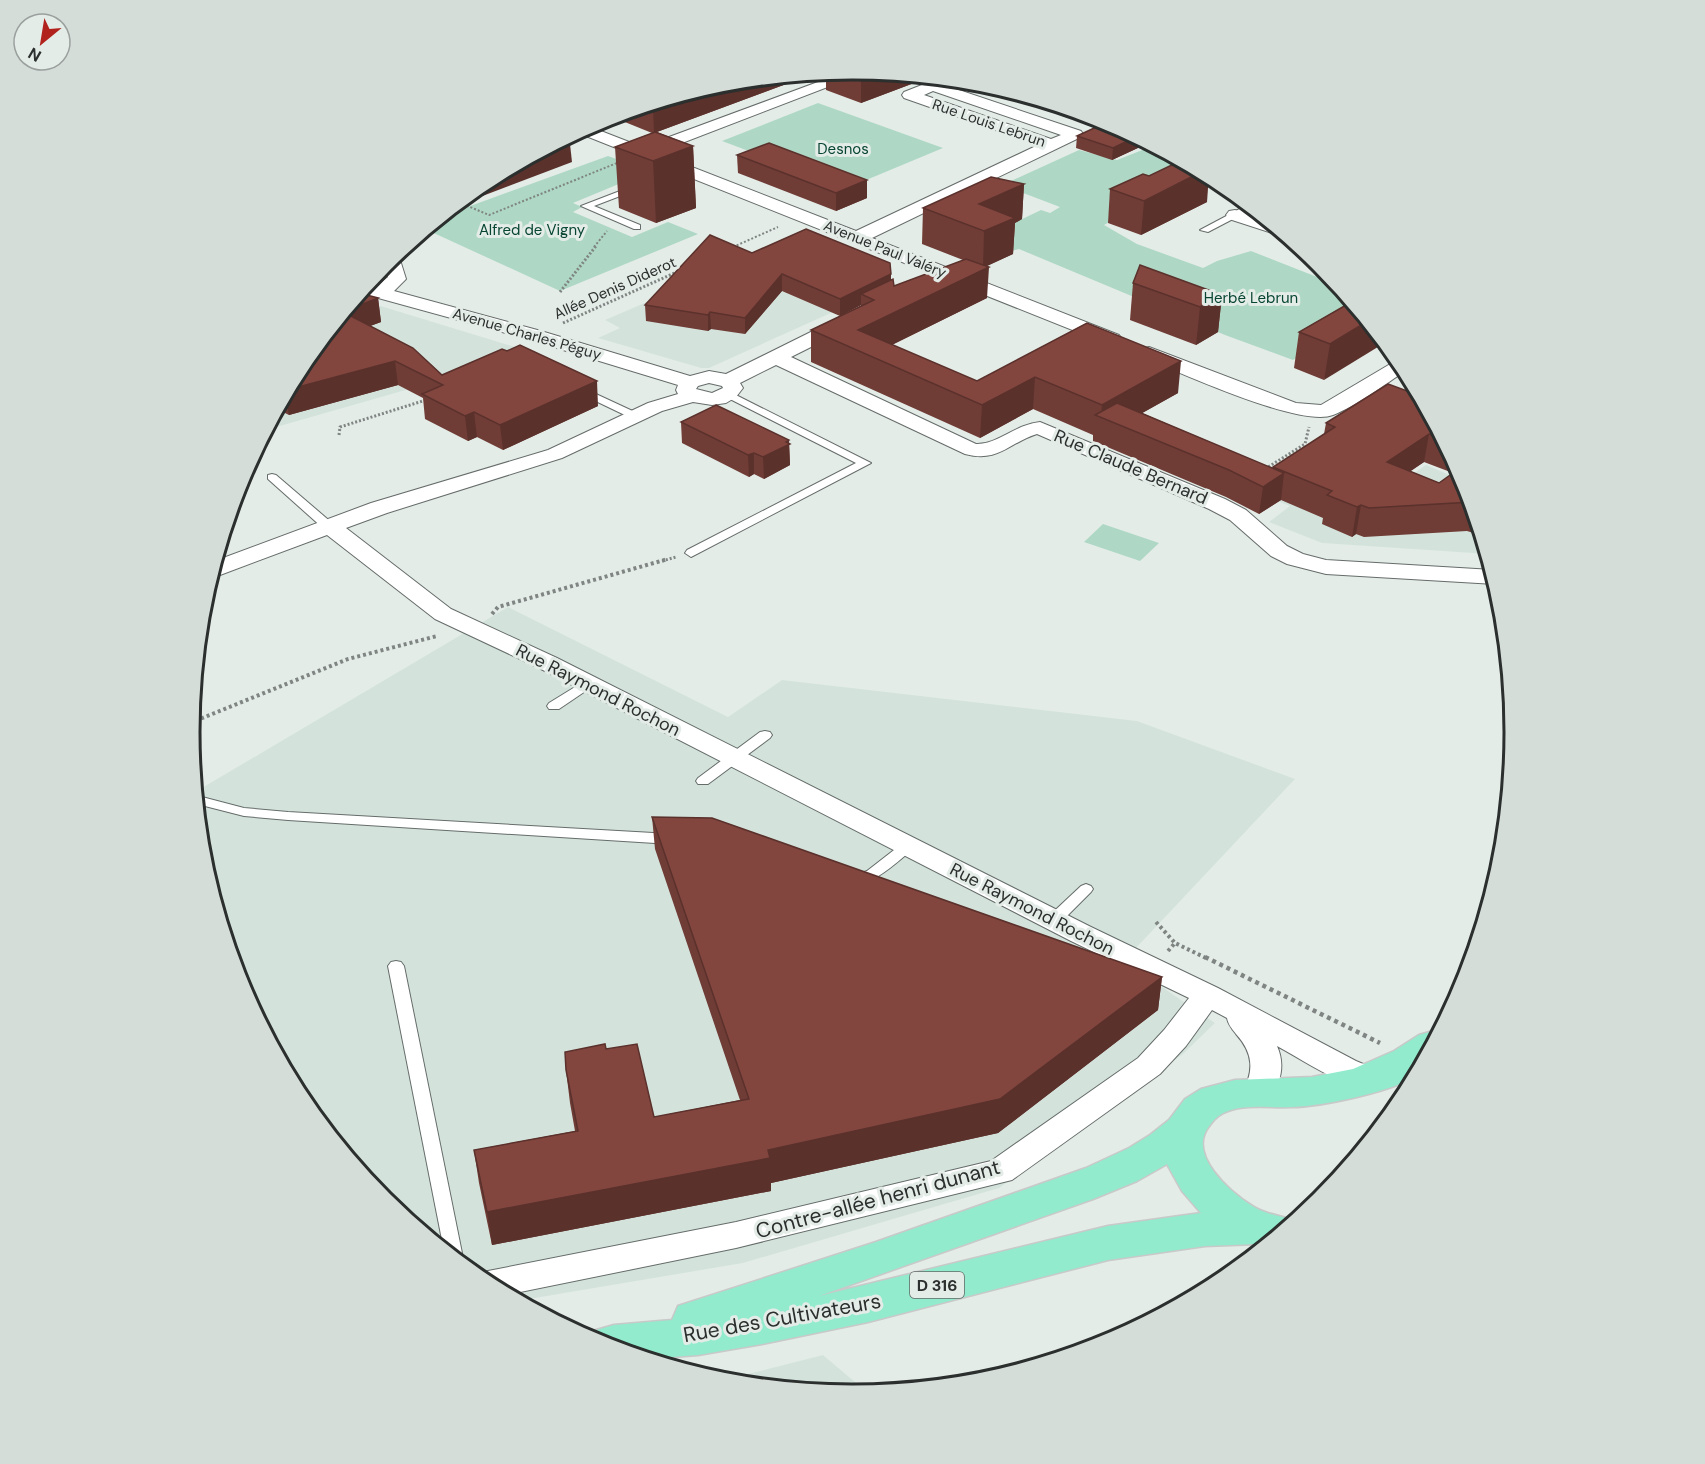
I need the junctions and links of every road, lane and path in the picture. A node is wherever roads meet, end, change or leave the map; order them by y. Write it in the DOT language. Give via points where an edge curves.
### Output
graph roads {
  1 [pos="832,80"];
  2 [pos="593,134"];
  3 [pos="1052,145"];
  4 [pos="642,153"];
  5 [pos="649,183"];
  6 [pos="467,206"];
  7 [pos="1244,210"];
  8 [pos="1235,215"];
  9 [pos="803,216"];
  10 [pos="617,218"];
  11 [pos="1262,224"];
  12 [pos="637,227"];
  13 [pos="1205,230"];
  14 [pos="857,238"];
  15 [pos="728,249"];
  16 [pos="395,267"];
  17 [pos="685,268"];
  18 [pos="945,274"];
  19 [pos="927,284"];
  20 [pos="373,290"];
  21 [pos="560,292"];
  22 [pos="855,318"];
  23 [pos="534,335"];
  24 [pos="775,357"];
  25 [pos="1395,369"];
  26 [pos="572,386"];
  27 [pos="729,388"];
  28 [pos="691,389"];
  29 [pos="428,399"];
  30 [pos="1299,410"];
  31 [pos="635,416"];
  32 [pos="339,435"];
  33 [pos="1262,472"];
  34 [pos="272,477"];
  35 [pos="328,526"];
  36 [pos="691,553"];
  37 [pos="221,566"];
  38 [pos="1486,576"];
  39 [pos="476,629"];
  40 [pos="588,683"];
  41 [pos="554,706"];
  42 [pos="200,720"];
  43 [pos="765,735"];
  44 [pos="734,758"];
  45 [pos="703,781"];
  46 [pos="204,802"];
  47 [pos="681,840"];
  48 [pos="908,846"];
  49 [pos="842,880"];
  50 [pos="1086,889"];
  51 [pos="1054,920"];
  52 [pos="1156,922"];
  53 [pos="1175,943"];
  54 [pos="396,966"];
  55 [pos="1150,969"];
  56 [pos="1218,1001"];
  57 [pos="1422,1051"];
  58 [pos="1421,1053"];
  59 [pos="1369,1079"];
  60 [pos="1258,1094"];
  61 [pos="1183,1131"];
  62 [pos="1269,1230"];
  63 [pos="452,1247"];
  64 [pos="503,1283"];
  65 [pos="619,1341"];
  66 [pos="623,1343"];
  1 -- 4 [label="street"];
  2 -- 4 [label="street, Avenue Paul Valéry"];
  3 -- 3 [label="street, Rue Louis Lebrun" via="1075,134 932,86 910,95"];
  3 -- 14 [label="street, Rue Louis Lebrun"];
  4 -- 6 [label="path" via="489,215"];
  4 -- 9 [label="street, Avenue Paul Valéry" via="678,173"];
  5 -- 10 [label="lane" via="586,206"];
  7 -- 8 [label="lane"];
  8 -- 11 [label="street"];
  8 -- 13 [label="lane"];
  9 -- 14 [label="street, Avenue Paul Valéry"];
  9 -- 15 [label="path"];
  10 -- 12 [label="lane"];
  10 -- 21 [label="path"];
  14 -- 18 [label="street, Avenue Paul Valéry"];
  16 -- 20 [label="street" via="397,279"];
  17 -- 23 [label="path, Allée Denis Diderot"];
  18 -- 19 [label="street"];
  18 -- 30 [label="street, Avenue Paul Valéry"];
  20 -- 23 [label="street, Avenue Charles Péguy"];
  22 -- 24 [label="street"];
  23 -- 28 [label="street, Avenue Charles Péguy"];
  24 -- 27 [label="street"];
  24 -- 38 [label="street, Rue Claude Bernard" via="972,450 989,451 1030,429 1040,428 1217,504 1238,515 1279,551 1309,564"];
  25 -- 30 [label="street" via="1326,411"];
  26 -- 31 [label="lane"];
  27 -- 28 [label="street" via="709,377"];
  27 -- 36 [label="lane" via="865,463"];
  28 -- 31 [label="street"];
  29 -- 32 [label="path" via="340,427"];
  30 -- 33 [label="path" via="1311,421 1305,444"];
  31 -- 35 [label="street" via="555,454"];
  34 -- 35 [label="lane"];
  35 -- 37 [label="street"];
  35 -- 39 [label="street, Rue Raymond Rochon" via="443,614"];
  36 -- 39 [label="path" via="498,607"];
  39 -- 40 [label="street, Rue Raymond Rochon"];
  39 -- 42 [label="path" via="369,654"];
  40 -- 41 [label="lane"];
  40 -- 44 [label="street, Rue Raymond Rochon"];
  43 -- 44 [label="lane"];
  44 -- 45 [label="lane"];
  44 -- 48 [label="street, Rue Raymond Rochon"];
  46 -- 47 [label="lane" via="244,812 288,816"];
  48 -- 49 [label="lane" via="872,874"];
  48 -- 51 [label="street, Rue Raymond Rochon"];
  50 -- 51 [label="lane"];
  51 -- 55 [label="street, Rue Raymond Rochon"];
  52 -- 53 [label="path"];
  53 -- 55 [label="path"];
  53 -- 57 [label="path"];
  54 -- 63 [label="lane"];
  55 -- 56 [label="street, Rue Raymond Rochon"];
  56 -- 59 [label="street, Rue Raymond Rochon"];
  56 -- 60 [label="street, Rue Raymond Rochon" via="1262,1046 1268,1070"];
  56 -- 64 [label="street, Contre-allée henri dunant" via="1149,1066 1001,1171 736,1235"];
  58 -- 59 [label="main road, Rue des Cultivateurs"];
  59 -- 60 [label="main road, Rue des Cultivateurs" via="1324,1090"];
  60 -- 61 [label="main road, Rue des Cultivateurs" via="1214,1099 1190,1119"];
  61 -- 62 [label="main road" via="1185,1161 1197,1180 1227,1212"];
  61 -- 65 [label="main road, Rue des Cultivateurs / D 316" via="1151,1156 1096,1180 862,1265"];
  62 -- 66 [label="main road, Rue des Cultivateurs / D 316" via="1219,1227 1136,1237 798,1318"];
}
